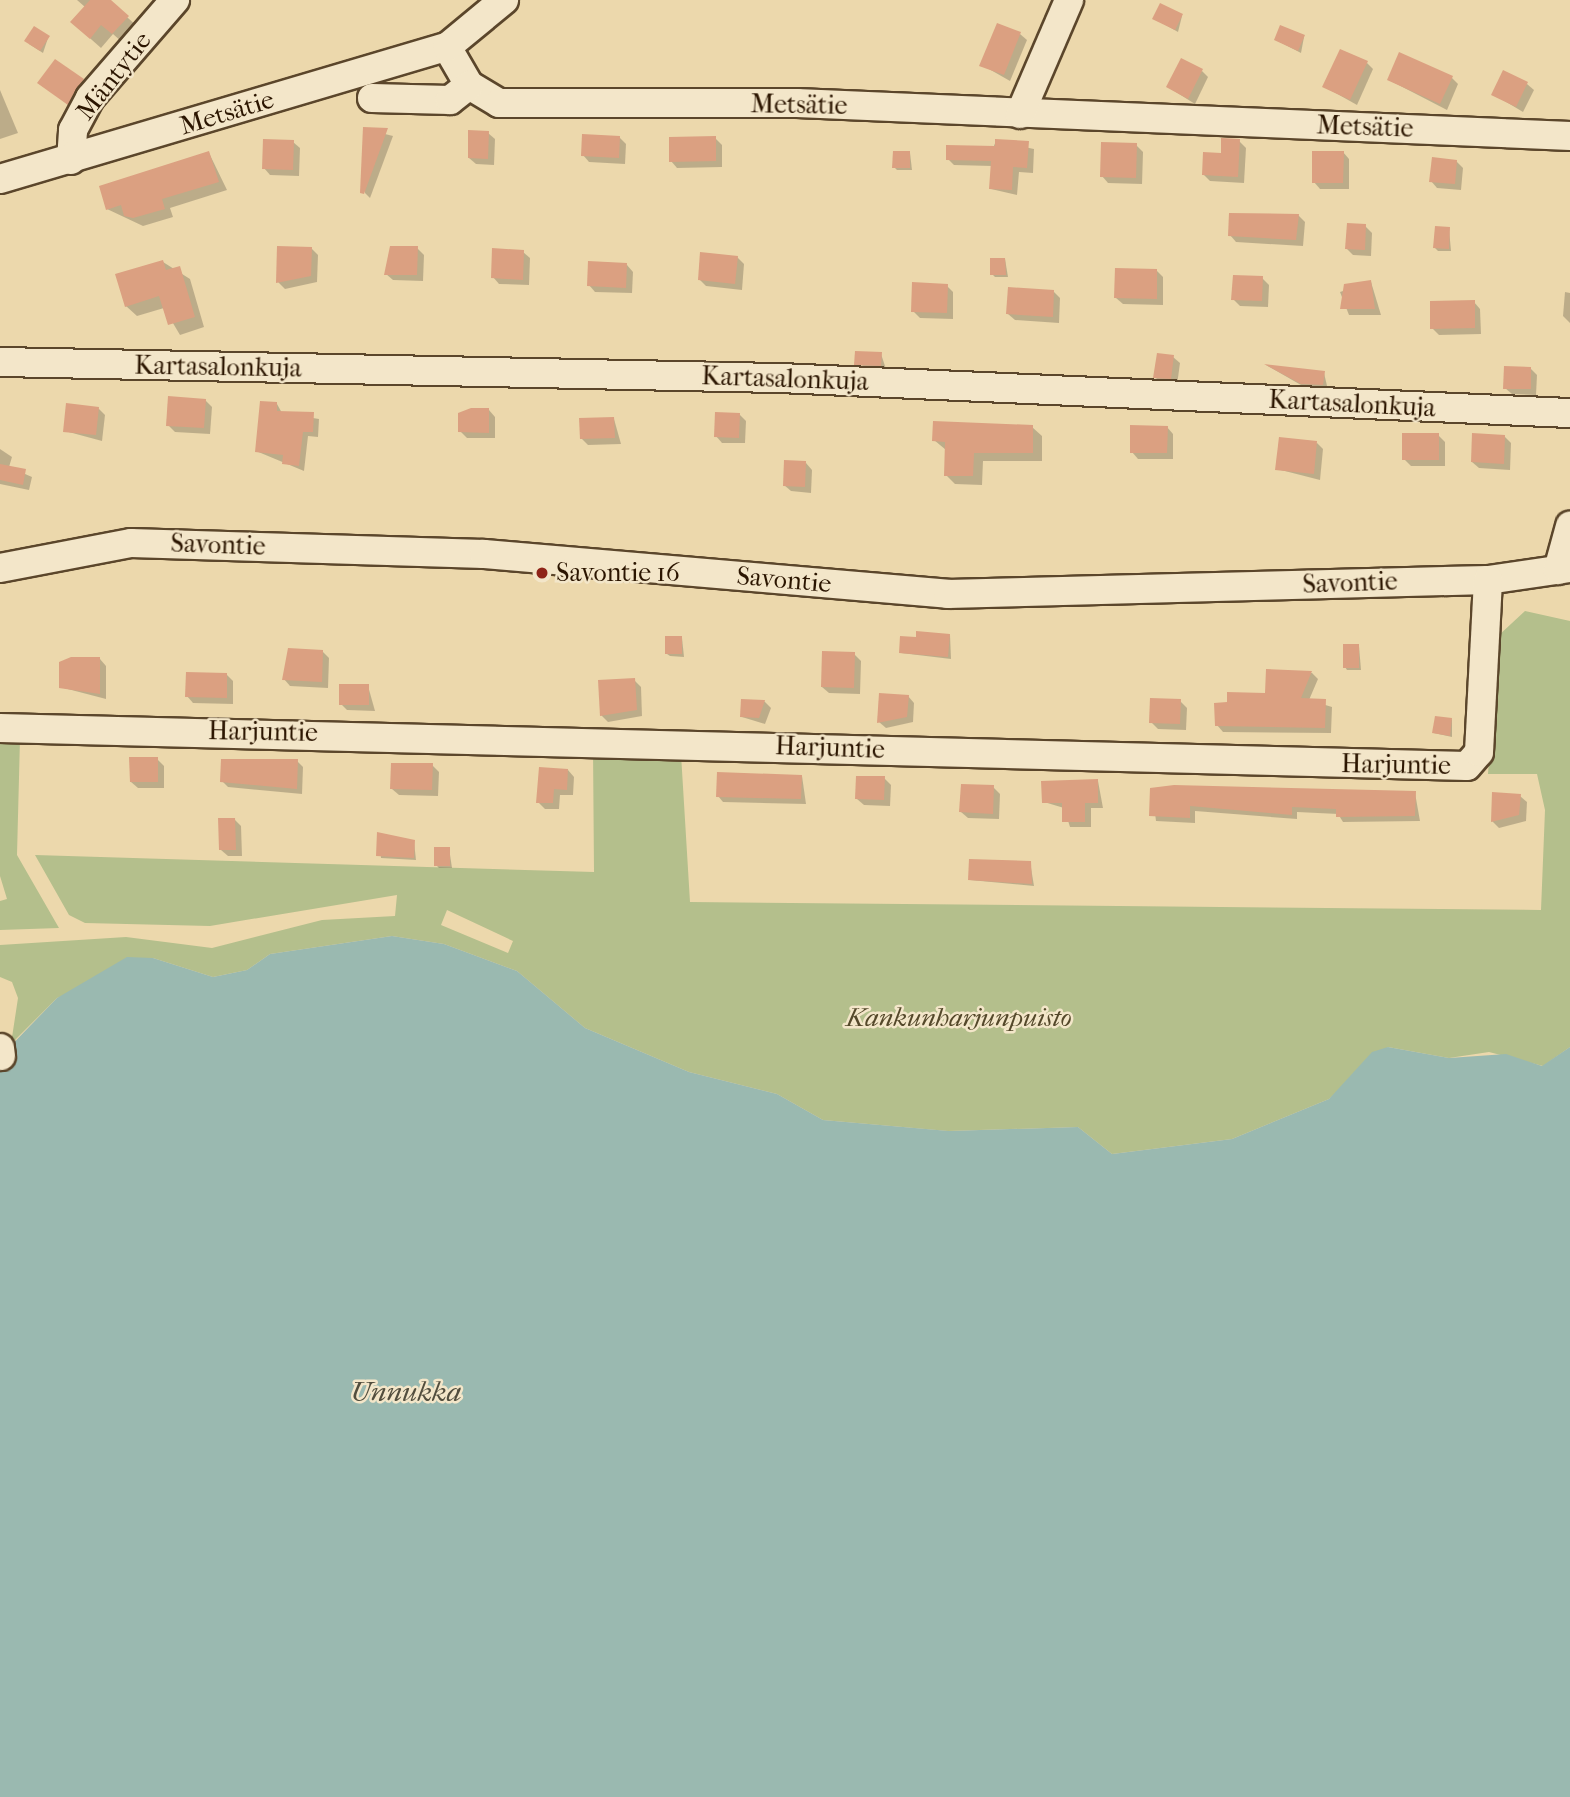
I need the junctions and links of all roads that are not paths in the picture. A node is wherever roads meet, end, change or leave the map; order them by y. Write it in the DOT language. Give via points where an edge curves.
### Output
graph roads {
  1 [pos="175,0"];
  2 [pos="504,0"];
  3 [pos="1069,0"];
  4 [pos="447,47"];
  5 [pos="469,85"];
  6 [pos="372,98"];
  7 [pos="1020,114"];
  8 [pos="1570,136"];
  9 [pos="71,160"];
  10 [pos="0,179"];
  11 [pos="0,362"];
  12 [pos="1570,413"];
  13 [pos="1570,526"];
  14 [pos="0,568"];
  15 [pos="1564,569"];
  16 [pos="1488,580"];
  17 [pos="0,728"];
  1 -- 9 [label="street, Mäntytie" via="90,98 73,130"];
  2 -- 4 [label="street"];
  3 -- 7 [label="street"];
  4 -- 5 [label="street, Metsätie"];
  4 -- 9 [label="street, Metsätie"];
  5 -- 6 [label="street" via="450,100"];
  5 -- 7 [label="street, Metsätie" via="499,103 797,103"];
  7 -- 8 [label="street, Metsätie"];
  9 -- 10 [label="street, Metsätie"];
  11 -- 12 [label="street, Kartasalonkuja" via="779,378"];
  13 -- 15 [label="street"];
  14 -- 16 [label="street, Savontie" via="131,543 484,554 948,594"];
  15 -- 16 [label="street, Savontie"];
  16 -- 17 [label="street, Harjuntie" via="1479,752 1467,766"];
}
